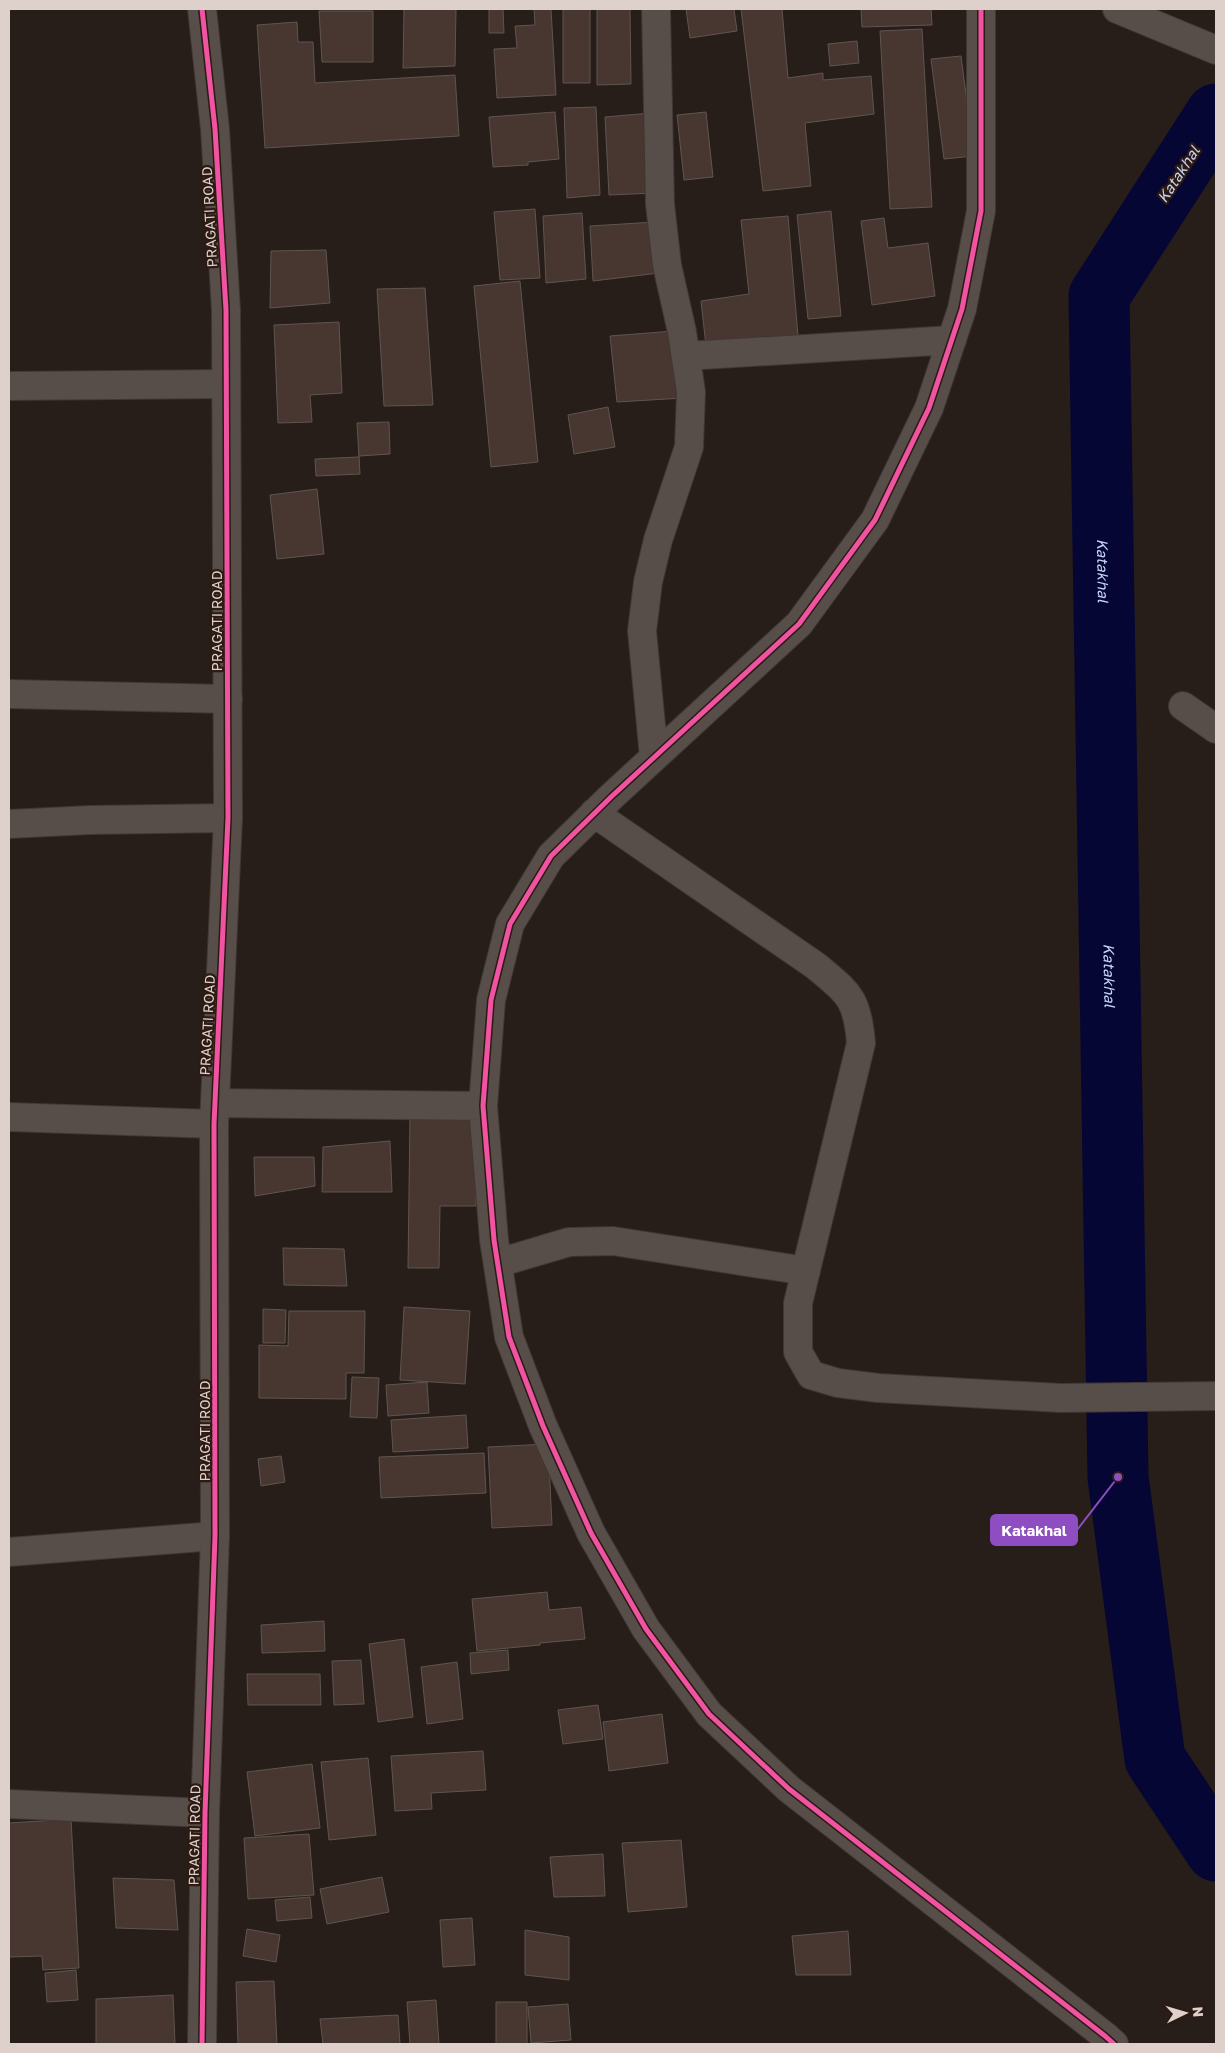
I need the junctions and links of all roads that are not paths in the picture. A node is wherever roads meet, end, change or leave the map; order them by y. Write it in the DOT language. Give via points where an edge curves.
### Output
graph roads {
  1 [pos="202,9"];
  2 [pos="656,9"];
  3 [pos="981,9"];
  4 [pos="1117,9"];
  5 [pos="1216,50"];
  6 [pos="952,340"];
  7 [pos="686,356"];
  8 [pos="226,384"];
  9 [pos="9,386"];
  10 [pos="9,694"];
  11 [pos="228,698"];
  12 [pos="1183,706"];
  13 [pos="1216,729"];
  14 [pos="654,757"];
  15 [pos="594,813"];
  16 [pos="228,818"];
  17 [pos="9,824"];
  18 [pos="483,1106"];
  19 [pos="215,1114"];
  20 [pos="9,1117"];
  21 [pos="498,1263"];
  22 [pos="806,1271"];
  23 [pos="1210,1396"];
  24 [pos="216,1536"];
  25 [pos="9,1552"];
  26 [pos="9,1804"];
  27 [pos="206,1813"];
  28 [pos="202,2044"];
  29 [pos="1114,2044"];
  1 -- 8 [label="street, PRAGATI ROAD" via="216,129 226,310"];
  2 -- 7 [label="street" via="660,204 667,265"];
  3 -- 6 [label="street" via="981,211 962,309"];
  4 -- 5 [label="street"];
  6 -- 7 [label="street"];
  6 -- 14 [label="street" via="929,408 876,520 799,624"];
  7 -- 14 [label="street" via="691,392 689,447 658,540 648,582 642,631"];
  8 -- 9 [label="street"];
  8 -- 11 [label="street, PRAGATI ROAD"];
  10 -- 11 [label="street"];
  11 -- 16 [label="street, PRAGATI ROAD"];
  12 -- 13 [label="street"];
  14 -- 15 [label="street"];
  15 -- 18 [label="street" via="551,856 510,924 491,1000"];
  15 -- 22 [label="street" via="816,966 849,994 859,1019 861,1042"];
  16 -- 17 [label="street"];
  16 -- 19 [label="street, PRAGATI ROAD"];
  18 -- 19 [label="street"];
  18 -- 21 [label="street"];
  19 -- 20 [label="street"];
  19 -- 24 [label="street, PRAGATI ROAD"];
  21 -- 22 [label="street" via="569,1242 613,1241"];
  21 -- 29 [label="street" via="509,1337 543,1426 591,1533 646,1628 709,1714 789,1789"];
  22 -- 23 [label="street" via="798,1303 798,1352 811,1375 838,1383 878,1388 1060,1398"];
  24 -- 25 [label="street"];
  24 -- 27 [label="street, PRAGATI ROAD"];
  26 -- 27 [label="street"];
  27 -- 28 [label="street, PRAGATI ROAD"];
}
